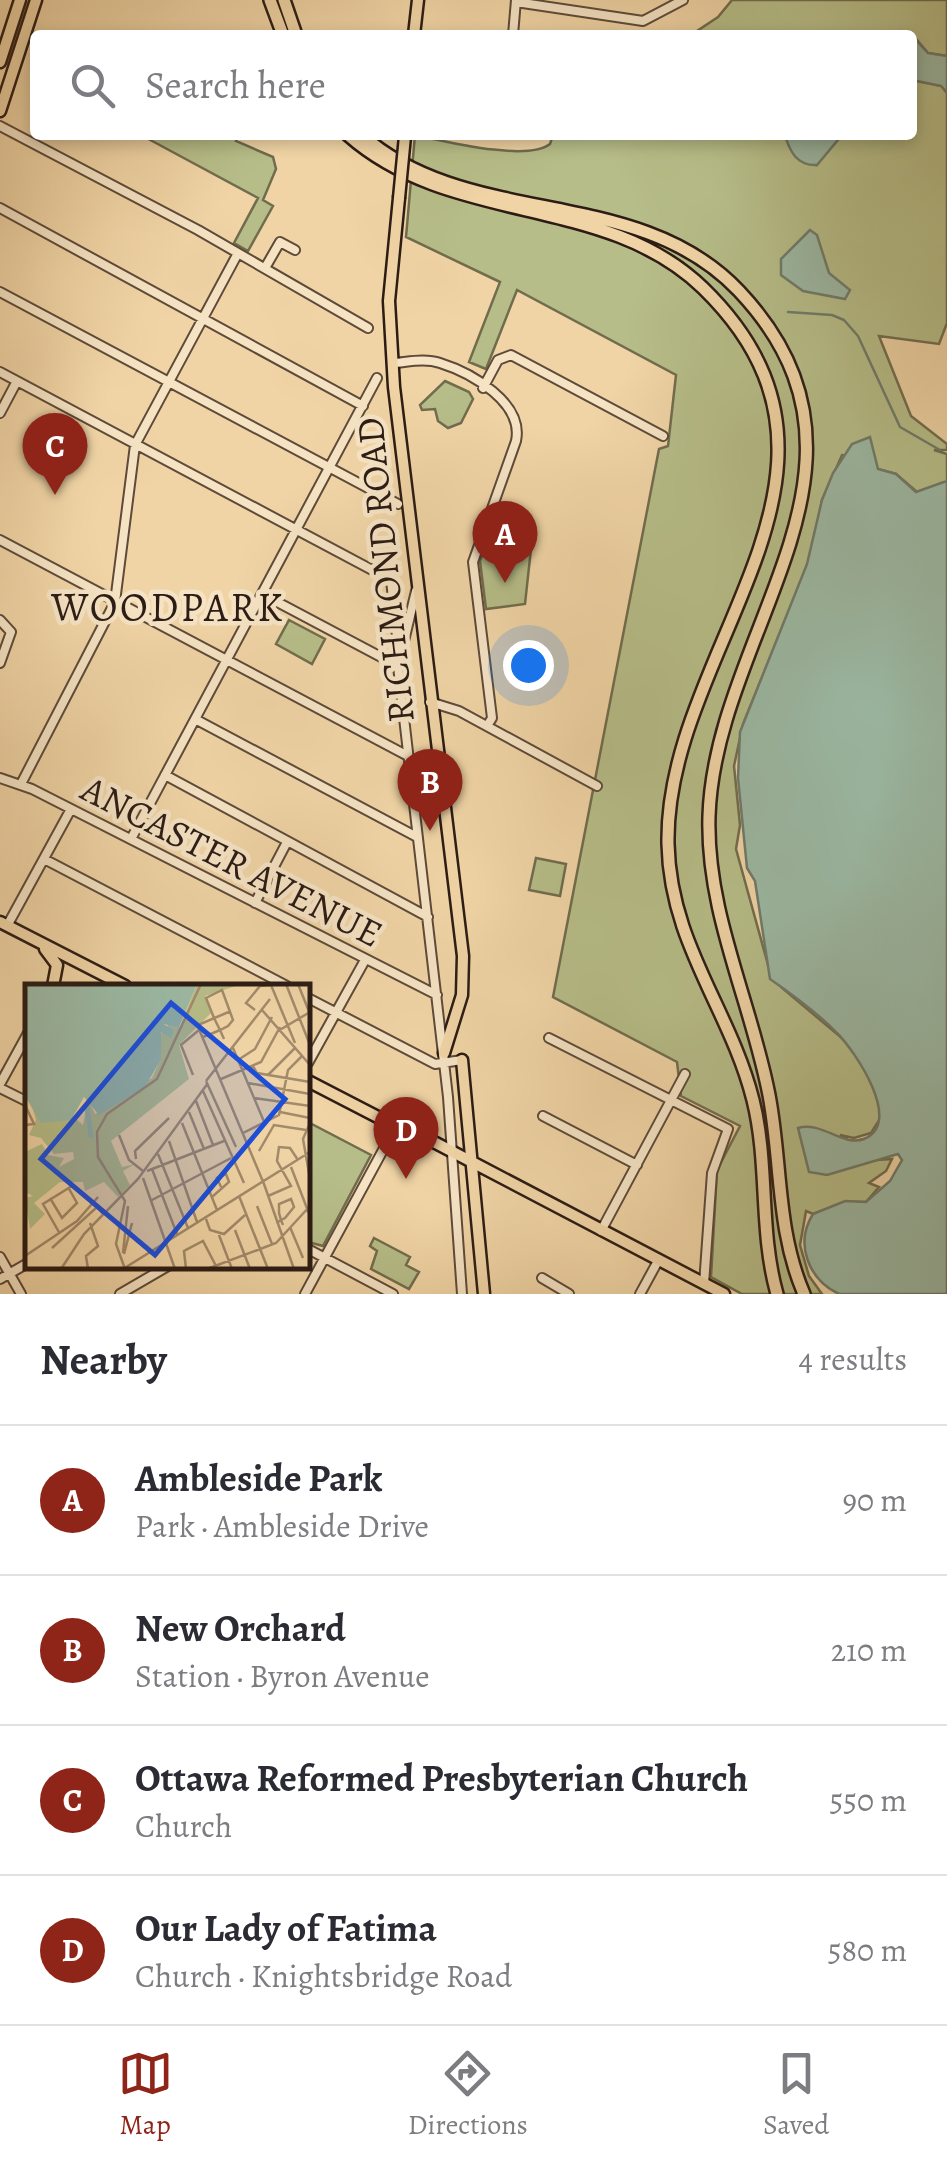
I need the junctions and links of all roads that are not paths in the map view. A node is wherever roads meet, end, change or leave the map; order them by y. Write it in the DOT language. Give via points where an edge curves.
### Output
graph roads {
  1 [pos="20,0"];
  2 [pos="36,0"];
  3 [pos="270,0"];
  4 [pos="284,0"];
  5 [pos="418,0"];
  6 [pos="683,0"];
  7 [pos="516,1"];
  8 [pos="280,30"];
  9 [pos="294,30"];
  10 [pos="415,30"];
  11 [pos="514,30"];
  12 [pos="0,62"];
  13 [pos="0,111"];
  14 [pos="0,126"];
  15 [pos="355,140"];
  16 [pos="369,140"];
  17 [pos="405,140"];
  18 [pos="0,208"];
  19 [pos="296,250"];
  20 [pos="238,254"];
  21 [pos="265,268"];
  22 [pos="0,292"];
  23 [pos="202,318"];
  24 [pos="368,328"];
  25 [pos="393,363"];
  26 [pos="0,372"];
  27 [pos="377,378"];
  28 [pos="17,381"];
  29 [pos="168,382"];
  30 [pos="483,388"];
  31 [pos="363,406"];
  32 [pos="0,413"];
  33 [pos="663,436"];
  34 [pos="135,444"];
  35 [pos="330,468"];
  36 [pos="398,504"];
  37 [pos="297,531"];
  38 [pos="0,540"];
  39 [pos="416,591"];
  40 [pos="264,595"];
  41 [pos="116,602"];
  42 [pos="0,620"];
  43 [pos="398,650"];
  44 [pos="227,662"];
  45 [pos="0,663"];
  46 [pos="398,666"];
  47 [pos="430,702"];
  48 [pos="194,719"];
  49 [pos="487,726"];
  50 [pos="408,756"];
  51 [pos="164,775"];
  52 [pos="0,778"];
  53 [pos="21,784"];
  54 [pos="597,786"];
  55 [pos="71,809"];
  56 [pos="417,836"];
  57 [pos="131,839"];
  58 [pos="287,842"];
  59 [pos="46,860"];
  60 [pos="255,903"];
  61 [pos="428,917"];
  62 [pos="4,924"];
  63 [pos="37,942"];
  64 [pos="69,957"];
  65 [pos="364,960"];
  66 [pos="52,984"];
  67 [pos="53,984"];
  68 [pos="121,984"];
  69 [pos="282,984"];
  70 [pos="436,995"];
  71 [pos="310,999"];
  72 [pos="334,1012"];
  73 [pos="548,1038"];
  74 [pos="25,1039"];
  75 [pos="758,1041"];
  76 [pos="734,1050"];
  77 [pos="444,1057"];
  78 [pos="310,1059"];
  79 [pos="462,1060"];
  80 [pos="685,1074"];
  81 [pos="310,1082"];
  82 [pos="0,1086"];
  83 [pos="25,1100"];
  84 [pos="672,1100"];
  85 [pos="542,1116"];
  86 [pos="396,1126"];
  87 [pos="453,1154"];
  88 [pos="468,1163"];
  89 [pos="637,1165"];
  90 [pos="601,1231"];
  91 [pos="765,1235"];
  92 [pos="310,1249"];
  93 [pos="0,1257"];
  94 [pos="325,1258"];
  95 [pos="658,1260"];
  96 [pos="25,1265"];
  97 [pos="163,1269"];
  98 [pos="9,1273"];
  99 [pos="542,1278"];
  100 [pos="0,1279"];
  101 [pos="704,1284"];
  102 [pos="390,1293"];
  103 [pos="21,1294"];
  104 [pos="120,1294"];
  105 [pos="305,1294"];
  106 [pos="462,1294"];
  107 [pos="484,1294"];
  108 [pos="569,1294"];
  109 [pos="640,1294"];
  110 [pos="724,1294"];
  111 [pos="766,1294"];
  112 [pos="776,1294"];
  113 [pos="804,1294"];
  1 -- 12 [label="main road"];
  2 -- 13 [label="main road"];
  3 -- 8 [label="highway"];
  4 -- 9 [label="highway"];
  5 -- 10 [label="main road"];
  6 -- 7 [label="street" via="643,20"];
  7 -- 11 [label="street"];
  14 -- 20 [label="street"];
  15 -- 76 [label="highway" via="431,186 593,228 656,254 717,303 760,370 776,429 774,504 761,552 684,737 668,834 682,930"];
  16 -- 75 [label="highway" via="436,178 604,216 680,245 744,297 788,366 806,437 803,503 722,723 709,818 719,912"];
  17 -- 25 [label="main road, RICHMOND ROAD, bridge" via="390,290"];
  18 -- 23 [label="street"];
  19 -- 21 [label="street" via="280,242"];
  20 -- 21 [label="street"];
  20 -- 23 [label="street"];
  21 -- 24 [label="street"];
  22 -- 29 [label="street"];
  23 -- 29 [label="street"];
  23 -- 31 [label="street"];
  25 -- 30 [label="street" via="441,363"];
  25 -- 39 [label="main road, RICHMOND ROAD"];
  26 -- 28 [label="street"];
  27 -- 31 [label="street"];
  28 -- 32 [label="street"];
  28 -- 34 [label="street"];
  29 -- 34 [label="street"];
  29 -- 35 [label="street"];
  30 -- 33 [label="street" via="498,360 511,355"];
  30 -- 49 [label="street" via="508,404 518,427 474,556 492,718"];
  31 -- 35 [label="street"];
  34 -- 37 [label="street"];
  34 -- 41 [label="street"];
  35 -- 36 [label="street"];
  35 -- 37 [label="street"];
  37 -- 40 [label="street"];
  37 -- 43 [label="street" via="395,583"];
  38 -- 41 [label="street"];
  39 -- 43 [label="street"];
  39 -- 47 [label="main road, RICHMOND ROAD"];
  40 -- 44 [label="street"];
  40 -- 46 [label="street"];
  41 -- 44 [label="street"];
  41 -- 53 [label="street"];
  42 -- 45 [label="street" via="11,632"];
  43 -- 46 [label="street"];
  44 -- 48 [label="street"];
  44 -- 50 [label="street"];
  46 -- 50 [label="street"];
  47 -- 49 [label="street"];
  47 -- 77 [label="main road, RICHMOND ROAD" via="464,981"];
  48 -- 51 [label="street"];
  48 -- 56 [label="street"];
  49 -- 54 [label="street"];
  50 -- 56 [label="street"];
  51 -- 57 [label="street"];
  51 -- 58 [label="street"];
  52 -- 53 [label="street, ANCASTER AVENUE"];
  53 -- 55 [label="street, ANCASTER AVENUE"];
  55 -- 57 [label="street, ANCASTER AVENUE"];
  55 -- 59 [label="street"];
  56 -- 61 [label="street"];
  57 -- 60 [label="street, ANCASTER AVENUE"];
  58 -- 60 [label="street"];
  58 -- 61 [label="street"];
  59 -- 62 [label="street"];
  59 -- 69 [label="street"];
  60 -- 65 [label="street, ANCASTER AVENUE"];
  61 -- 70 [label="street"];
  62 -- 63 [label="main road"];
  63 -- 64 [label="main road"];
  63 -- 66 [label="main road" via="56,961"];
  64 -- 67 [label="street"];
  64 -- 68 [label="main road"];
  65 -- 70 [label="street, ANCASTER AVENUE"];
  65 -- 72 [label="street"];
  70 -- 77 [label="street"];
  71 -- 72 [label="street"];
  72 -- 77 [label="street" via="435,1064"];
  72 -- 78 [label="street"];
  73 -- 84 [label="street"];
  74 -- 82 [label="street"];
  75 -- 76 [label="highway"];
  75 -- 113 [label="highway" via="774,1122 781,1220"];
  76 -- 91 [label="highway" via="758,1123"];
  77 -- 79 [label="street"];
  77 -- 87 [label="street"];
  79 -- 88 [label="main road"];
  80 -- 84 [label="street"];
  81 -- 86 [label="main road"];
  82 -- 83 [label="street"];
  84 -- 89 [label="street"];
  84 -- 101 [label="street" via="728,1129 712,1172"];
  85 -- 89 [label="street"];
  86 -- 87 [label="main road"];
  86 -- 94 [label="street"];
  87 -- 88 [label="main road"];
  87 -- 106 [label="street"];
  88 -- 90 [label="main road"];
  88 -- 107 [label="main road"];
  89 -- 90 [label="street"];
  90 -- 95 [label="main road"];
  91 -- 111 [label="highway"];
  91 -- 112 [label="highway"];
  92 -- 94 [label="street"];
  93 -- 98 [label="street"];
  94 -- 102 [label="street"];
  94 -- 105 [label="street"];
  95 -- 101 [label="main road"];
  95 -- 109 [label="street"];
  96 -- 98 [label="street"];
  97 -- 104 [label="street"];
  98 -- 100 [label="street"];
  98 -- 103 [label="street"];
  99 -- 108 [label="street"];
  101 -- 110 [label="main road"];
}
